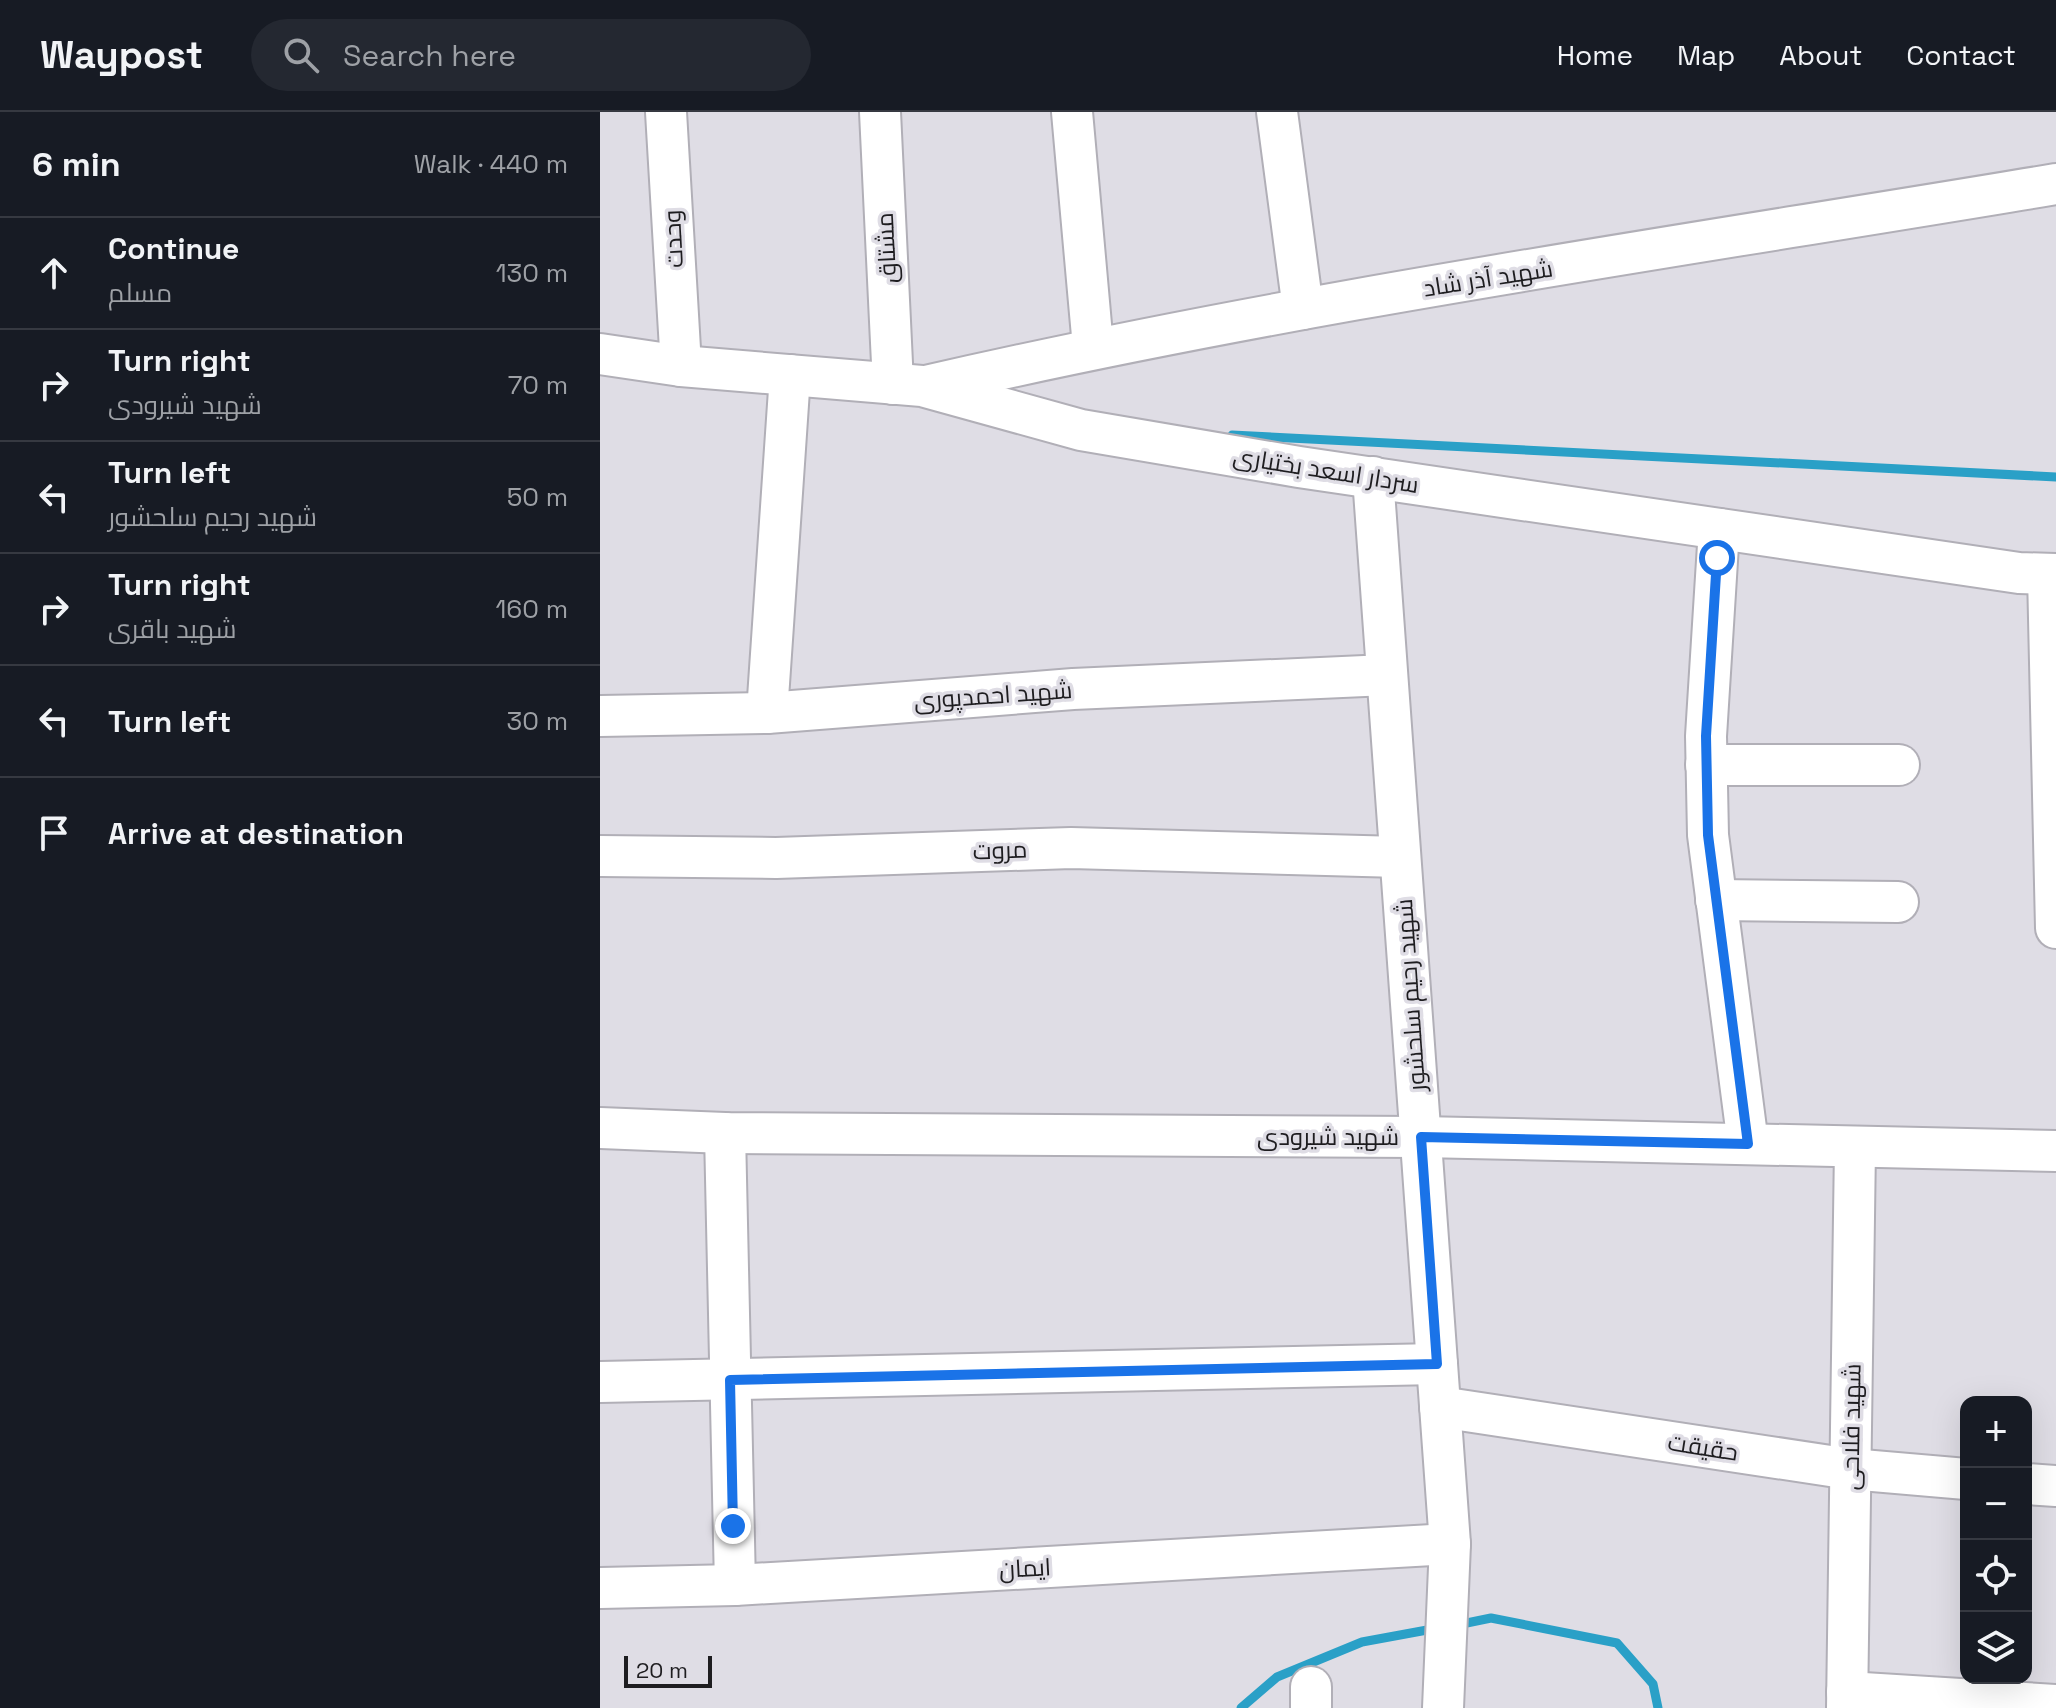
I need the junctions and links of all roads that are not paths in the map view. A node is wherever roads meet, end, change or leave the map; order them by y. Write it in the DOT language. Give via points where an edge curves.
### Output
graph roads {
  1 [pos="666,112"];
  2 [pos="880,112"];
  3 [pos="1072,112"];
  4 [pos="1277,112"];
  5 [pos="2056,184"];
  6 [pos="1303,309"];
  7 [pos="1093,347"];
  8 [pos="600,354"];
  9 [pos="681,366"];
  10 [pos="790,375"];
  11 [pos="908,385"];
  12 [pos="1373,477"];
  13 [pos="1719,529"];
  14 [pos="2052,574"];
  15 [pos="1387,675"];
  16 [pos="767,713"];
  17 [pos="600,716"];
  18 [pos="1706,765"];
  19 [pos="1899,765"];
  20 [pos="600,856"];
  21 [pos="1400,857"];
  22 [pos="1716,900"];
  23 [pos="1898,902"];
  24 [pos="2056,928"];
  25 [pos="600,1128"];
  26 [pos="725,1133"];
  27 [pos="1421,1137"];
  28 [pos="1748,1144"];
  29 [pos="1855,1147"];
  30 [pos="2056,1151"];
  31 [pos="1437,1364"];
  32 [pos="730,1380"];
  33 [pos="600,1382"];
  34 [pos="1440,1407"];
  35 [pos="1850,1469"];
  36 [pos="1960,1478"];
  37 [pos="2032,1484"];
  38 [pos="2056,1486"];
  39 [pos="1450,1544"];
  40 [pos="735,1585"];
  41 [pos="600,1588"];
  42 [pos="1847,1700"];
  43 [pos="2056,1705"];
  44 [pos="1443,1708"];
  1 -- 9 [label="street, وحدت"];
  2 -- 11 [label="street, مشتاق"];
  3 -- 7 [label="street"];
  4 -- 6 [label="street"];
  5 -- 6 [label="street, شهید آذر شاد"];
  6 -- 7 [label="street, شهید آذر شاد"];
  7 -- 11 [label="street, شهید آذر شاد"];
  8 -- 9 [label="street, سردار اسعد بختیاری"];
  9 -- 10 [label="street, سردار اسعد بختیاری"];
  10 -- 11 [label="street, سردار اسعد بختیاری"];
  10 -- 16 [label="street"];
  11 -- 12 [label="street, سردار اسعد بختیاری" via="1081,430"];
  12 -- 13 [label="street, سردار اسعد بختیاری"];
  12 -- 15 [label="street, شهید رحیم سلحشور"];
  13 -- 14 [label="street, سردار اسعد بختیاری"];
  13 -- 18 [label="street"];
  14 -- 24 [label="street"];
  15 -- 16 [label="street, شهید احمدپوری" via="1073,689"];
  15 -- 21 [label="street, شهید رحیم سلحشور"];
  16 -- 17 [label="street, شهید احمدپوری"];
  18 -- 19 [label="street"];
  18 -- 22 [label="street"];
  20 -- 21 [label="street, مروت" via="776,858 1071,848"];
  21 -- 27 [label="street, شهید رحیم سلحشور"];
  22 -- 23 [label="street"];
  22 -- 28 [label="street"];
  25 -- 26 [label="street, شهید شیرودی"];
  26 -- 27 [label="street, شهید شیرودی"];
  26 -- 32 [label="street"];
  27 -- 28 [label="street, شهید شیرودی"];
  27 -- 31 [label="street, شهید رحیم سلحشور"];
  28 -- 29 [label="street, شهید شیرودی"];
  29 -- 30 [label="street, شهید شیرودی"];
  29 -- 35 [label="street, شهید فلاحی"];
  31 -- 32 [label="street"];
  31 -- 34 [label="street, شهید رحیم سلحشور"];
  32 -- 33 [label="street"];
  32 -- 40 [label="street"];
  34 -- 35 [label="street, حقیقت"];
  34 -- 39 [label="street, شهید رحیم سلحشور"];
  35 -- 36 [label="street, حقیقت"];
  35 -- 42 [label="street, شهید فلاحی"];
  37 -- 38 [label="street"];
  39 -- 40 [label="street, ایمان"];
  39 -- 44 [label="street, شهید رحیم سلحشور"];
  40 -- 41 [label="street, ایمان"];
  42 -- 43 [label="street"];
}
